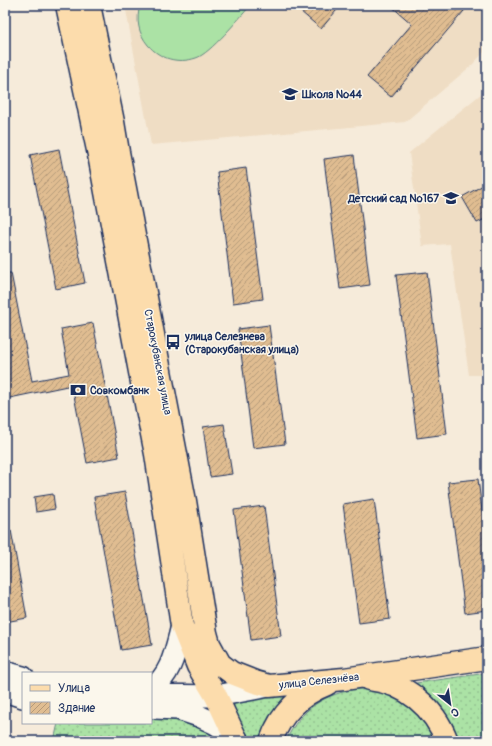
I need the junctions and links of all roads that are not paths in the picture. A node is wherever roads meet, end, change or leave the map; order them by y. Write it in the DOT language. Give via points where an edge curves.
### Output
graph roads {
  1 [pos="67,5"];
  2 [pos="89,5"];
  3 [pos="182,626"];
  4 [pos="487,658"];
  5 [pos="5,672"];
  6 [pos="22,677"];
  7 [pos="344,679"];
  8 [pos="269,686"];
  9 [pos="152,688"];
  10 [pos="5,691"];
  11 [pos="152,695"];
  12 [pos="216,696"];
  13 [pos="22,697"];
  14 [pos="152,708"];
  15 [pos="237,740"];
  16 [pos="270,741"];
  17 [pos="447,741"];
  1 -- 3 [label="main road, Старокубанская улица" via="99,156 156,454"];
  2 -- 8 [label="main road, Старокубанская улица" via="185,501 206,633 220,664 232,673"];
  3 -- 9 [label="main road, Старокубанская улица" via="168,670"];
  3 -- 12 [label="main road, Старокубанская улица" via="198,666"];
  4 -- 7 [label="main road, улица Селезнёва"];
  5 -- 6 [label="main road"];
  7 -- 8 [label="main road, улица Селезнёва"];
  7 -- 16 [label="main road" via="320,687 297,701 279,722"];
  7 -- 17 [label="main road" via="374,680 408,692 432,713"];
  8 -- 12 [label="main road, улица Селезнёва"];
  10 -- 13 [label="main road"];
  11 -- 12 [label="main road, улица Селезнёва"];
  12 -- 15 [label="main road, Старокубанская улица"];
  14 -- 15 [label="main road" via="178,709 199,716 216,724"];
}
